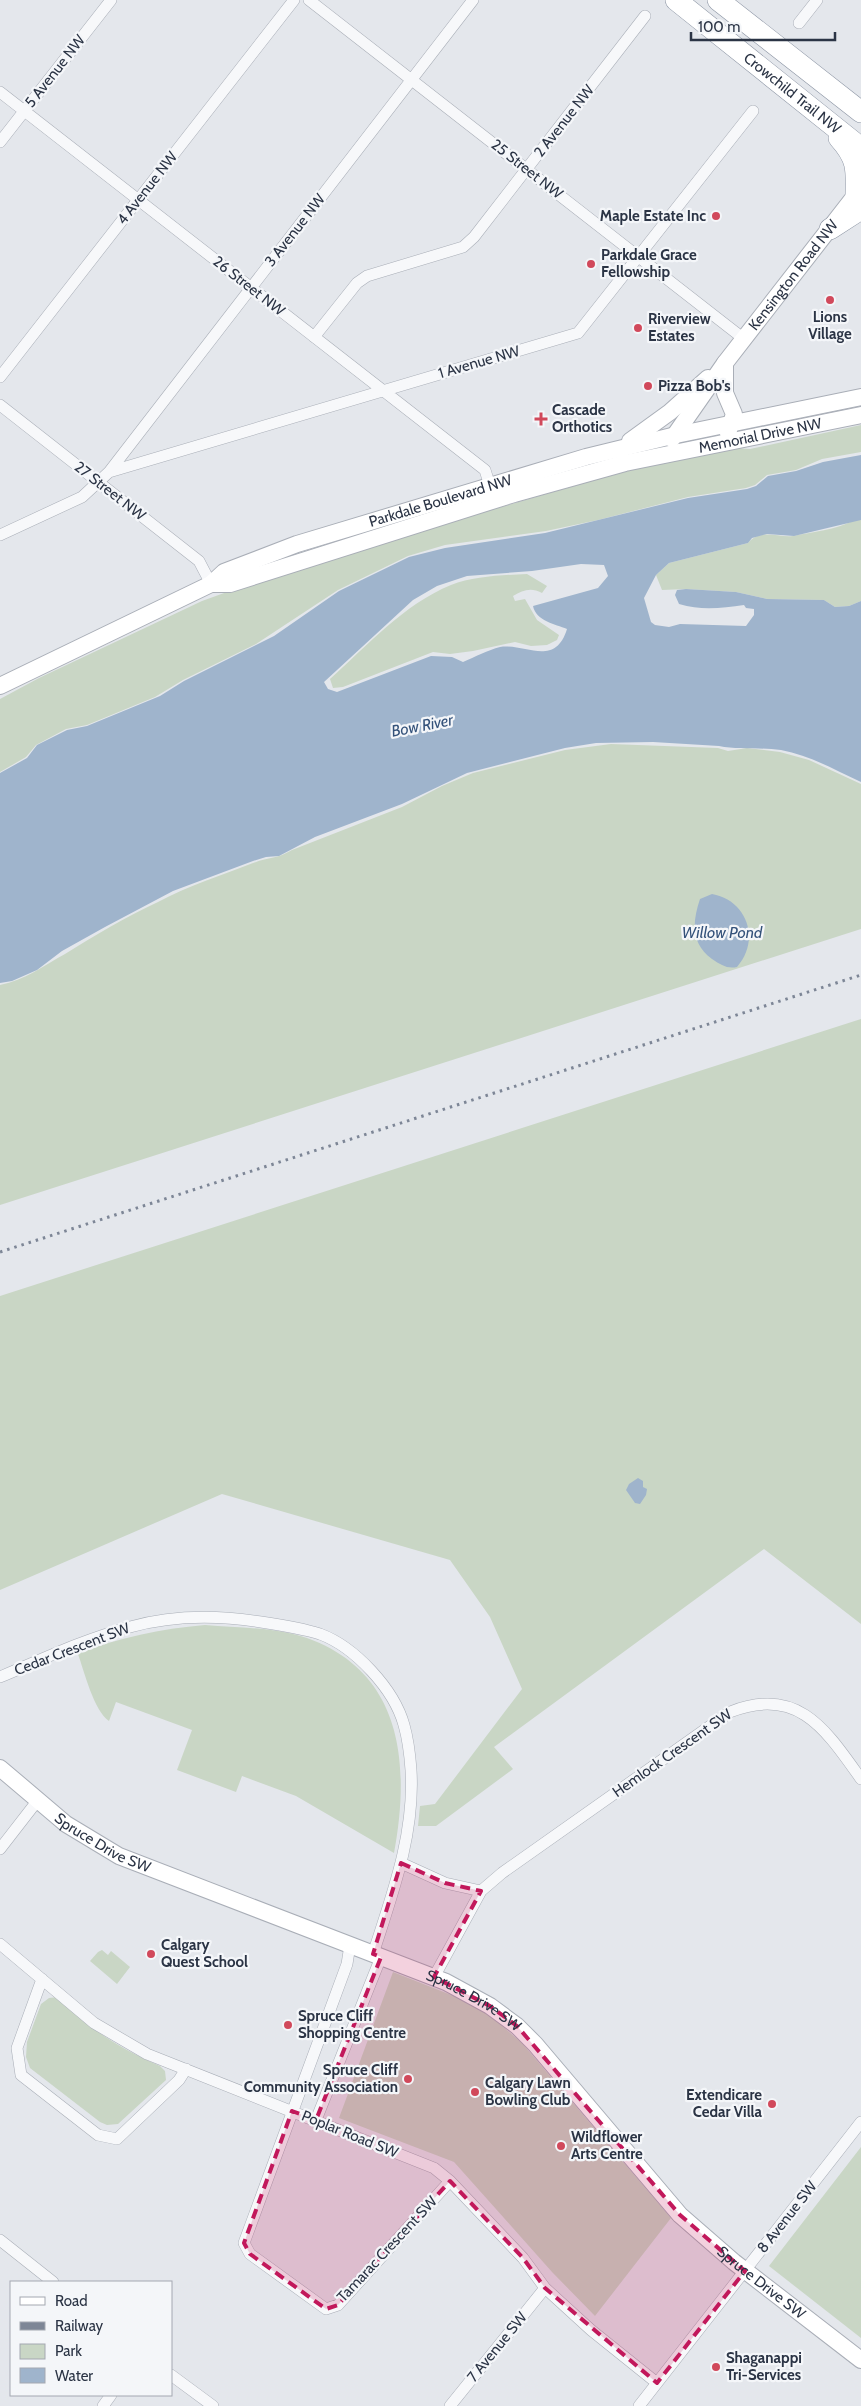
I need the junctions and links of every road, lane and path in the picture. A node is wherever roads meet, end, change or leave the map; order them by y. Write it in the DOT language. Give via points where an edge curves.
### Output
graph roads {
  1 [pos="111,0"];
  2 [pos="294,0"];
  3 [pos="310,0"];
  4 [pos="473,0"];
  5 [pos="676,0"];
  6 [pos="718,0"];
  7 [pos="817,0"];
  8 [pos="645,16"];
  9 [pos="799,23"];
  10 [pos="412,79"];
  11 [pos="0,92"];
  12 [pos="812,108"];
  13 [pos="24,111"];
  14 [pos="754,111"];
  15 [pos="861,112"];
  16 [pos="0,142"];
  17 [pos="861,148"];
  18 [pos="527,168"];
  19 [pos="859,197"];
  20 [pos="138,199"];
  21 [pos="830,228"];
  22 [pos="640,257"];
  23 [pos="250,287"];
  24 [pos="314,337"];
  25 [pos="744,339"];
  26 [pos="725,363"];
  27 [pos="0,377"];
  28 [pos="384,392"];
  29 [pos="861,397"];
  30 [pos="0,405"];
  31 [pos="731,406"];
  32 [pos="861,415"];
  33 [pos="759,419"];
  34 [pos="733,424"];
  35 [pos="676,435"];
  36 [pos="717,444"];
  37 [pos="617,448"];
  38 [pos="660,455"];
  39 [pos="109,472"];
  40 [pos="98,483"];
  41 [pos="490,486"];
  42 [pos="0,535"];
  43 [pos="212,584"];
  44 [pos="0,686"];
  45 [pos="0,1677"];
  46 [pos="0,1768"];
  47 [pos="861,1779"];
  48 [pos="38,1800"];
  49 [pos="0,1849"];
  50 [pos="401,1863"];
  51 [pos="482,1891"];
  52 [pos="0,1944"];
  53 [pos="350,1945"];
  54 [pos="377,1955"];
  55 [pos="434,1978"];
  56 [pos="42,1979"];
  57 [pos="186,2069"];
  58 [pos="292,2111"];
  59 [pos="316,2120"];
  60 [pos="861,2122"];
  61 [pos="450,2181"];
  62 [pos="0,2240"];
  63 [pos="745,2271"];
  64 [pos="52,2281"];
  65 [pos="545,2288"];
  66 [pos="861,2360"];
  67 [pos="172,2376"];
  68 [pos="657,2383"];
  69 [pos="213,2406"];
  70 [pos="450,2406"];
  71 [pos="639,2406"];
  1 -- 13 [label="street, 5 Avenue NW"];
  2 -- 20 [label="street, 4 Avenue NW"];
  3 -- 10 [label="street, 25 Street NW"];
  4 -- 10 [label="street, 3 Avenue NW"];
  5 -- 12 [label="highway, Crowchild Trail NW"];
  6 -- 15 [label="highway, Crowchild Trail NW"];
  7 -- 9 [label="street"];
  8 -- 18 [label="street, 2 Avenue NW"];
  10 -- 18 [label="street, 25 Street NW"];
  10 -- 23 [label="street, 3 Avenue NW"];
  11 -- 13 [label="street, 26 Street NW"];
  12 -- 17 [label="highway, Crowchild Trail NW"];
  12 -- 19 [label="highway" via="853,156"];
  13 -- 16 [label="street, 5 Avenue NW"];
  13 -- 20 [label="street, 26 Street NW"];
  14 -- 22 [label="street, 1 Avenue NW"];
  18 -- 22 [label="street, 25 Street NW"];
  18 -- 24 [label="street, 2 Avenue NW" via="463,247 367,276 357,283"];
  19 -- 21 [label="highway"];
  20 -- 23 [label="street, 26 Street NW"];
  20 -- 27 [label="street, 4 Avenue NW"];
  21 -- 25 [label="main road, Kensington Road NW"];
  22 -- 25 [label="street, 25 Street NW"];
  22 -- 28 [label="street, 1 Avenue NW" via="578,334"];
  23 -- 24 [label="street, 26 Street NW"];
  23 -- 39 [label="street, 3 Avenue NW"];
  24 -- 28 [label="street, 26 Street NW"];
  25 -- 26 [label="main road, Kensington Road NW"];
  26 -- 31 [label="main road" via="726,393"];
  26 -- 35 [label="main road, Kensington Road NW"];
  26 -- 37 [label="main road, Kensington Road NW" via="670,412"];
  28 -- 39 [label="street, 1 Avenue NW"];
  28 -- 41 [label="street, 26 Street NW" via="485,470"];
  29 -- 33 [label="main road, Memorial Drive NW"];
  30 -- 40 [label="street, 27 Street NW"];
  31 -- 33 [label="main road"];
  31 -- 34 [label="main road"];
  32 -- 36 [label="main road, Memorial Drive NW"];
  33 -- 34 [label="main road, Memorial Drive NW"];
  34 -- 35 [label="main road, Memorial Drive NW"];
  34 -- 36 [label="main road"];
  35 -- 37 [label="main road, Parkdale Boulevard NW"];
  35 -- 38 [label="main road, Kensington Road NW"];
  36 -- 38 [label="main road, Memorial Drive NW"];
  37 -- 41 [label="main road, Parkdale Boulevard NW"];
  38 -- 43 [label="main road, Parkdale Boulevard NW" via="514,494 230,584"];
  39 -- 40 [label="street, 3 Avenue NW"];
  40 -- 42 [label="street" via="82,497"];
  40 -- 43 [label="street, 27 Street NW" via="200,561"];
  41 -- 43 [label="main road, Parkdale Boulevard NW" via="265,555 224,572"];
  43 -- 44 [label="main road, Parkdale Boulevard NW"];
  45 -- 50 [label="street, Cedar Crescent SW" via="130,1626 172,1619 232,1617 321,1634 363,1661 385,1687 404,1725 411,1771 409,1820"];
  46 -- 48 [label="main road, Spruce Drive SW"];
  47 -- 51 [label="street, Hemlock Crescent SW" via="828,1733 809,1717 781,1705 742,1707 715,1720 502,1873"];
  48 -- 49 [label="street"];
  48 -- 53 [label="main road, Spruce Drive SW" via="82,1835 119,1856"];
  50 -- 51 [label="street" via="445,1883"];
  50 -- 54 [label="street, Cedar Crescent SW"];
  51 -- 55 [label="street, Hemlock Crescent SW"];
  52 -- 56 [label="street, Poplar Road SW"];
  53 -- 54 [label="main road, Spruce Drive SW"];
  53 -- 58 [label="street"];
  54 -- 55 [label="main road, Spruce Drive SW"];
  54 -- 59 [label="street, Cedar Crescent SW"];
  55 -- 63 [label="main road, Spruce Drive SW" via="490,2006 517,2026 680,2215"];
  56 -- 57 [label="street, Poplar Road SW" via="94,2023 148,2054"];
  56 -- 57 [label="street" via="17,2048 21,2075 98,2135 117,2139 180,2080"];
  57 -- 58 [label="street, Poplar Road SW"];
  58 -- 59 [label="street, Poplar Road SW"];
  58 -- 61 [label="street, Tamarac Crescent SW" via="244,2243 250,2254 326,2309 338,2305"];
  59 -- 61 [label="street, Poplar Road SW" via="434,2168"];
  60 -- 63 [label="street, 8 Avenue SW"];
  61 -- 65 [label="street, Poplar Road SW" via="523,2258"];
  62 -- 64 [label="street"];
  63 -- 66 [label="main road, Spruce Drive SW"];
  63 -- 68 [label="street, 8 Avenue SW"];
  65 -- 68 [label="street, Poplar Road SW"];
  65 -- 70 [label="street, 7 Avenue SW"];
  67 -- 69 [label="street"];
  68 -- 71 [label="street, 8 Avenue SW"];
}
